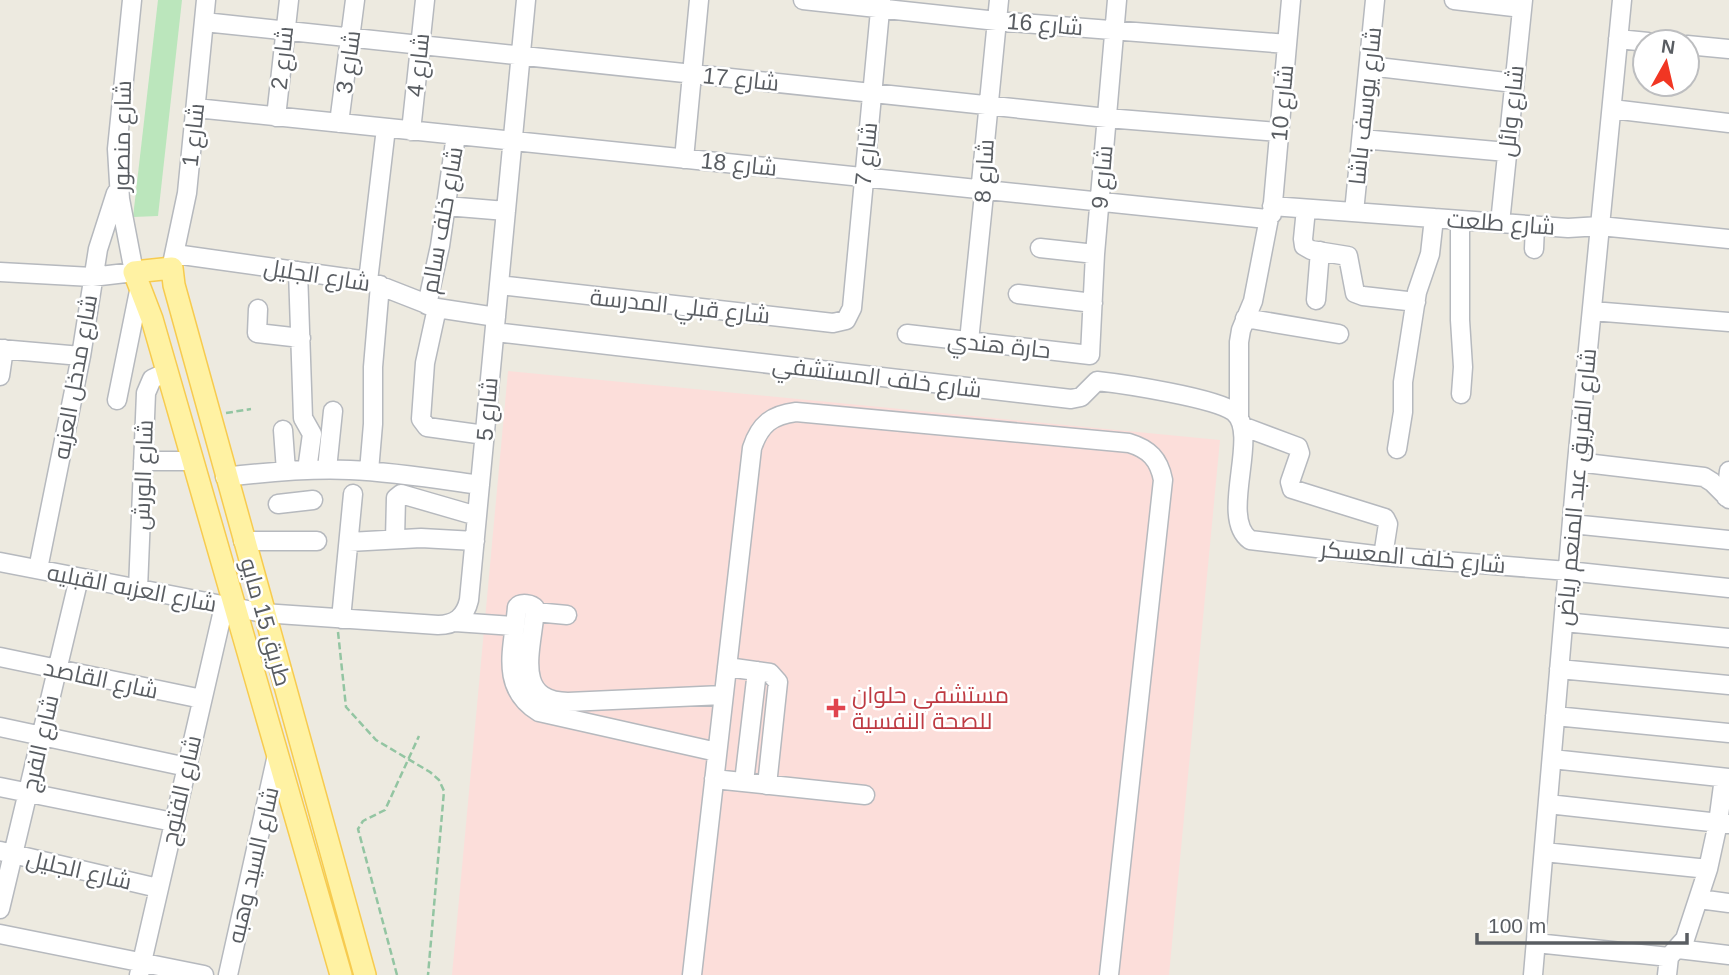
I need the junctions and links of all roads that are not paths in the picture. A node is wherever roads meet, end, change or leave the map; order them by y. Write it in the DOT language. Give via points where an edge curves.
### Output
graph roads {
  1 [pos="132,0"];
  2 [pos="206,0"];
  3 [pos="289,0"];
  4 [pos="355,0"];
  5 [pos="425,0"];
  6 [pos="526,0"];
  7 [pos="699,0"];
  8 [pos="803,0"];
  9 [pos="999,0"];
  10 [pos="1117,0"];
  11 [pos="1291,0"];
  12 [pos="1376,0"];
  13 [pos="1454,0"];
  14 [pos="1622,0"];
  15 [pos="881,4"];
  16 [pos="1522,4"];
  17 [pos="997,21"];
  18 [pos="204,22"];
  19 [pos="1115,30"];
  20 [pos="285,31"];
  21 [pos="352,38"];
  22 [pos="1618,39"];
  23 [pos="1631,40"];
  24 [pos="1287,44"];
  25 [pos="420,45"];
  26 [pos="1701,46"];
  27 [pos="1729,49"];
  28 [pos="521,56"];
  29 [pos="1369,66"];
  30 [pos="692,74"];
  31 [pos="1514,83"];
  32 [pos="872,93"];
  33 [pos="988,105"];
  34 [pos="196,108"];
  35 [pos="1612,109"];
  36 [pos="276,117"];
  37 [pos="1107,118"];
  38 [pos="339,123"];
  39 [pos="1729,123"];
  40 [pos="386,128"];
  41 [pos="411,131"];
  42 [pos="1279,132"];
  43 [pos="456,135"];
  44 [pos="1362,139"];
  45 [pos="513,141"];
  46 [pos="1507,152"];
  47 [pos="684,159"];
  48 [pos="864,177"];
  49 [pos="118,186"];
  50 [pos="983,190"];
  51 [pos="1100,202"];
  52 [pos="446,206"];
  53 [pos="1306,209"];
  54 [pos="506,211"];
  55 [pos="1271,212"];
  56 [pos="1354,212"];
  57 [pos="1434,218"];
  58 [pos="1460,220"];
  59 [pos="1500,223"];
  60 [pos="1535,226"];
  61 [pos="1600,226"];
  62 [pos="1729,239"];
  63 [pos="1040,248"];
  64 [pos="1534,249"];
  65 [pos="1320,251"];
  66 [pos="1095,254"];
  67 [pos="173,261"];
  68 [pos="298,271"];
  69 [pos="0,272"];
  70 [pos="92,277"];
  71 [pos="137,279"];
  72 [pos="374,283"];
  73 [pos="499,285"];
  74 [pos="1018,294"];
  75 [pos="1316,300"];
  76 [pos="1416,302"];
  77 [pos="1093,303"];
  78 [pos="432,306"];
  79 [pos="852,308"];
  80 [pos="258,309"];
  81 [pos="1592,311"];
  82 [pos="1245,318"];
  83 [pos="1729,322"];
  84 [pos="495,324"];
  85 [pos="907,334"];
  86 [pos="1339,334"];
  87 [pos="301,338"];
  88 [pos="969,341"];
  89 [pos="2,349"];
  90 [pos="1090,355"];
  91 [pos="81,356"];
  92 [pos="167,372"];
  93 [pos="0,376"];
  94 [pos="1461,394"];
  95 [pos="117,400"];
  96 [pos="333,411"];
  97 [pos="1240,422"];
  98 [pos="283,430"];
  99 [pos="485,435"];
  100 [pos="1397,449"];
  101 [pos="143,461"];
  102 [pos="192,461"];
  103 [pos="1577,462"];
  104 [pos="295,470"];
  105 [pos="327,470"];
  106 [pos="369,471"];
  107 [pos="1729,471"];
  108 [pos="225,477"];
  109 [pos="480,485"];
  110 [pos="353,494"];
  111 [pos="1728,498"];
  112 [pos="278,505"];
  113 [pos="477,516"];
  114 [pos="1572,524"];
  115 [pos="394,539"];
  116 [pos="1729,540"];
  117 [pos="243,541"];
  118 [pos="317,541"];
  119 [pos="475,541"];
  120 [pos="349,542"];
  121 [pos="1383,555"];
  122 [pos="0,562"];
  123 [pos="38,569"];
  124 [pos="1568,571"];
  125 [pos="79,578"];
  126 [pos="138,589"];
  127 [pos="1729,589"];
  128 [pos="229,607"];
  129 [pos="535,611"];
  130 [pos="263,613"];
  131 [pos="567,615"];
  132 [pos="339,619"];
  133 [pos="455,622"];
  134 [pos="1563,622"];
  135 [pos="515,626"];
  136 [pos="1729,638"];
  137 [pos="0,657"];
  138 [pos="727,667"];
  139 [pos="1559,668"];
  140 [pos="57,670"];
  141 [pos="757,671"];
  142 [pos="1729,685"];
  143 [pos="723,695"];
  144 [pos="202,699"];
  145 [pos="1555,716"];
  146 [pos="0,727"];
  147 [pos="1729,733"];
  148 [pos="41,736"];
  149 [pos="717,752"];
  150 [pos="277,755"];
  151 [pos="1552,759"];
  152 [pos="187,767"];
  153 [pos="1726,778"];
  154 [pos="714,779"];
  155 [pos="744,782"];
  156 [pos="767,785"];
  157 [pos="0,787"];
  158 [pos="28,792"];
  159 [pos="865,795"];
  160 [pos="1548,804"];
  161 [pos="173,822"];
  162 [pos="1724,823"];
  163 [pos="1544,852"];
  164 [pos="6,853"];
  165 [pos="1708,869"];
  166 [pos="158,888"];
  167 [pos="1699,899"];
  168 [pos="1729,903"];
  169 [pos="0,909"];
  170 [pos="0,934"];
  171 [pos="1536,943"];
  172 [pos="1729,955"];
  173 [pos="1671,960"];
  174 [pos="141,969"];
  175 [pos="204,975"];
  176 [pos="228,975"];
  177 [pos="341,975"];
  178 [pos="365,975"];
  179 [pos="692,975"];
  180 [pos="1109,975"];
  181 [pos="1533,975"];
  1 -- 49 [label="street, شارع منصور" via="118,123"];
  2 -- 18 [label="street, شارع 1"];
  3 -- 20 [label="street, شارع 2"];
  4 -- 21 [label="street, شارع 3"];
  5 -- 25 [label="street, شارع 4"];
  6 -- 28 [label="street, شارع 5"];
  7 -- 30 [label="street"];
  8 -- 15 [label="street, شارع 16"];
  9 -- 17 [label="street, شارع 8"];
  10 -- 19 [label="street, شارع 9"];
  11 -- 24 [label="street, شارع 10"];
  12 -- 29 [label="street, شارع يوسف باشا"];
  13 -- 16 [label="street"];
  14 -- 22 [label="street, شارع الفريق عبد المنعم رياض"];
  15 -- 17 [label="street, شارع 16"];
  15 -- 32 [label="street, شارع 7"];
  16 -- 31 [label="street, شارع وائل"];
  17 -- 19 [label="street, شارع 16"];
  17 -- 33 [label="street, شارع 8"];
  18 -- 20 [label="street, شارع 17"];
  18 -- 34 [label="street, شارع 1"];
  19 -- 24 [label="street, شارع 16"];
  19 -- 37 [label="street, شارع 9"];
  20 -- 21 [label="street, شارع 17"];
  20 -- 36 [label="street, شارع 2"];
  21 -- 25 [label="street, شارع 17"];
  21 -- 38 [label="street, شارع 3"];
  22 -- 23 [label="street"];
  22 -- 35 [label="street, شارع الفريق عبد المنعم رياض"];
  24 -- 42 [label="street, شارع 10"];
  25 -- 28 [label="street, شارع 17"];
  25 -- 41 [label="street, شارع 4"];
  26 -- 27 [label="street"];
  28 -- 30 [label="street, شارع 17"];
  28 -- 45 [label="street, شارع 5"];
  29 -- 31 [label="street"];
  29 -- 44 [label="street, شارع يوسف باشا"];
  30 -- 32 [label="street, شارع 17"];
  30 -- 47 [label="street"];
  31 -- 46 [label="street, شارع وائل"];
  32 -- 33 [label="street, شارع 17"];
  32 -- 48 [label="street, شارع 7"];
  33 -- 37 [label="street, شارع 17"];
  33 -- 50 [label="street, شارع 8"];
  34 -- 36 [label="street, شارع 18"];
  34 -- 67 [label="street, شارع 1" via="187,193"];
  35 -- 39 [label="street"];
  35 -- 61 [label="street, شارع الفريق عبد المنعم رياض"];
  36 -- 38 [label="street, شارع 18"];
  37 -- 42 [label="street, شارع 17"];
  37 -- 51 [label="street, شارع 9"];
  38 -- 40 [label="street, شارع 18"];
  40 -- 41 [label="street, شارع 18"];
  40 -- 72 [label="street"];
  41 -- 43 [label="street, شارع 18"];
  42 -- 55 [label="street, شارع 10"];
  43 -- 45 [label="street, شارع 18"];
  43 -- 52 [label="street, شارع خلف سالم"];
  44 -- 46 [label="street"];
  44 -- 56 [label="street, شارع يوسف باشا"];
  45 -- 47 [label="street, شارع 18"];
  45 -- 54 [label="street, شارع 5"];
  46 -- 59 [label="street, شارع وائل"];
  47 -- 48 [label="street, شارع 18"];
  48 -- 50 [label="street, شارع 18"];
  48 -- 79 [label="street, شارع 7"];
  49 -- 70 [label="street, شارع مدخل العزبه"];
  49 -- 71 [label="street, شارع منصور"];
  50 -- 51 [label="street, شارع 18"];
  50 -- 88 [label="street, شارع 8"];
  51 -- 55 [label="street, شارع 18"];
  51 -- 66 [label="street, شارع 9"];
  52 -- 54 [label="street"];
  52 -- 78 [label="street, شارع خلف سالم"];
  53 -- 55 [label="street, شارع طلعت"];
  53 -- 56 [label="street, شارع طلعت"];
  53 -- 65 [label="street" via="1303,243 1307,249"];
  54 -- 73 [label="street, شارع 5"];
  55 -- 82 [label="street, شارع 10" via="1253,301"];
  56 -- 57 [label="street, شارع طلعت"];
  57 -- 58 [label="street, شارع طلعت"];
  57 -- 76 [label="street" via="1430,254"];
  58 -- 59 [label="street, شارع طلعت"];
  58 -- 94 [label="street"];
  59 -- 60 [label="street, شارع طلعت"];
  60 -- 61 [label="street, شارع طلعت"];
  60 -- 64 [label="street"];
  61 -- 62 [label="street, شارع طلعت"];
  61 -- 81 [label="street, شارع الفريق عبد المنعم رياض"];
  63 -- 66 [label="street"];
  65 -- 75 [label="street"];
  65 -- 76 [label="street" via="1348,256 1353,289 1359,295"];
  66 -- 77 [label="street, شارع 9"];
  67 -- 68 [label="street, شارع الجليل"];
  67 -- 71 [label="main road"];
  67 -- 108 [label="main road, طريق 15 مايو" via="174,285"];
  68 -- 72 [label="street, شارع الجليل"];
  68 -- 87 [label="street"];
  69 -- 70 [label="street"];
  70 -- 71 [label="street"];
  70 -- 91 [label="street, شارع مدخل العزبه"];
  71 -- 92 [label="main road, طريق 15 مايو"];
  71 -- 95 [label="street, شارع منصور"];
  72 -- 78 [label="street, شارع الجليل"];
  72 -- 106 [label="street"];
  73 -- 79 [label="street, شارع قبلي المدرسة" via="833,323 846,320"];
  73 -- 84 [label="street, شارع 5"];
  74 -- 77 [label="street"];
  76 -- 100 [label="street"];
  77 -- 90 [label="street, شارع 9"];
  78 -- 84 [label="street, شارع الجليل"];
  78 -- 99 [label="street, شارع خلف سالم" via="421,419 428,427"];
  80 -- 87 [label="street" via="257,333"];
  81 -- 83 [label="street"];
  81 -- 103 [label="street, شارع الفريق عبد المنعم رياض"];
  82 -- 86 [label="street"];
  82 -- 97 [label="street, شارع 10" via="1237,365"];
  84 -- 97 [label="street, شارع خلف المستشفي" via="1071,399 1081,397 1092,383 1100,381 1226,408"];
  84 -- 99 [label="street, شارع 5"];
  85 -- 88 [label="street, حارة هندي"];
  87 -- 104 [label="street" via="303,418 312,433"];
  88 -- 90 [label="street, حارة هندي"];
  89 -- 91 [label="street"];
  89 -- 93 [label="street"];
  91 -- 123 [label="street, شارع مدخل العزبه"];
  92 -- 101 [label="street, شارع الورش" via="148,386"];
  92 -- 102 [label="main road, طريق 15 مايو"];
  96 -- 105 [label="street"];
  97 -- 121 [label="street, شارع خلف المستشفي" via="1298,447 1292,489 1385,518"];
  97 -- 121 [label="street, شارع خلف المعسكر" via="1239,528 1243,535 1259,542"];
  98 -- 104 [label="street"];
  99 -- 109 [label="street, شارع 5"];
  101 -- 102 [label="street"];
  101 -- 126 [label="street, شارع الورش"];
  102 -- 128 [label="main road, طريق 15 مايو"];
  103 -- 111 [label="street" via="1704,477"];
  103 -- 114 [label="street, شارع الفريق عبد المنعم رياض"];
  104 -- 105 [label="street"];
  104 -- 108 [label="street"];
  104 -- 112 [label="street" via="305,501"];
  105 -- 106 [label="street"];
  106 -- 109 [label="street"];
  107 -- 111 [label="street"];
  108 -- 117 [label="main road, طريق 15 مايو"];
  109 -- 113 [label="street, شارع 5"];
  110 -- 120 [label="street"];
  113 -- 115 [label="street" via="401,494 396,498"];
  113 -- 119 [label="street, شارع 5"];
  114 -- 116 [label="street"];
  114 -- 124 [label="street, شارع الفريق عبد المنعم رياض"];
  115 -- 119 [label="street"];
  115 -- 120 [label="street"];
  117 -- 118 [label="street"];
  117 -- 130 [label="main road, طريق 15 مايو"];
  119 -- 133 [label="street, شارع 5" via="469,600"];
  120 -- 132 [label="street"];
  121 -- 124 [label="street, شارع خلف المعسكر"];
  122 -- 123 [label="street, شارع العزبه القبليه"];
  123 -- 125 [label="street, شارع العزبه القبليه"];
  124 -- 127 [label="street, شارع خلف المعسكر"];
  124 -- 134 [label="street, شارع الفريق عبد المنعم رياض"];
  125 -- 126 [label="street, شارع العزبه القبليه"];
  125 -- 140 [label="street, شارع الفرج"];
  126 -- 128 [label="street, شارع العزبه القبليه"];
  128 -- 130 [label="street, شارع العزبه القبليه"];
  128 -- 144 [label="street, شارع الفتوح"];
  128 -- 150 [label="main road, طريق 15 مايو"];
  129 -- 131 [label="street"];
  129 -- 135 [label="street" via="533,606 519,605"];
  129 -- 143 [label="street" via="529,671 536,692 545,699 568,702"];
  130 -- 132 [label="street"];
  130 -- 178 [label="main road, طريق 15 مايو"];
  132 -- 133 [label="street"];
  133 -- 135 [label="street"];
  134 -- 136 [label="street"];
  134 -- 139 [label="street, شارع الفريق عبد المنعم رياض"];
  135 -- 149 [label="street" via="513,683 527,705 538,712"];
  137 -- 140 [label="street, شارع القاصد"];
  138 -- 141 [label="street"];
  138 -- 143 [label="street"];
  138 -- 180 [label="street" via="752,448 767,421 781,414 1129,443 1153,455 1163,480"];
  139 -- 142 [label="street"];
  139 -- 145 [label="street, شارع الفريق عبد المنعم رياض"];
  140 -- 144 [label="street, شارع القاصد"];
  140 -- 148 [label="street, شارع الفرج"];
  141 -- 155 [label="street"];
  141 -- 156 [label="street" via="770,673 778,682"];
  143 -- 149 [label="street"];
  144 -- 152 [label="street, شارع الفتوح"];
  145 -- 147 [label="street"];
  145 -- 151 [label="street, شارع الفريق عبد المنعم رياض"];
  146 -- 148 [label="street"];
  148 -- 152 [label="street"];
  148 -- 158 [label="street, شارع الفرج"];
  149 -- 154 [label="street"];
  150 -- 176 [label="street, شارع السيد وهبه"];
  150 -- 177 [label="main road, طريق 15 مايو"];
  151 -- 153 [label="street"];
  151 -- 160 [label="street, شارع الفريق عبد المنعم رياض"];
  152 -- 161 [label="street, شارع الفتوح"];
  153 -- 162 [label="street"];
  154 -- 155 [label="street"];
  154 -- 179 [label="street"];
  155 -- 156 [label="street"];
  156 -- 159 [label="street"];
  157 -- 158 [label="street"];
  158 -- 161 [label="street"];
  158 -- 164 [label="street, شارع الفرج"];
  160 -- 162 [label="street"];
  160 -- 163 [label="street, شارع الفريق عبد المنعم رياض"];
  161 -- 166 [label="street, شارع الفتوح"];
  162 -- 165 [label="street"];
  163 -- 165 [label="street"];
  163 -- 171 [label="street, شارع الفريق عبد المنعم رياض"];
  164 -- 166 [label="street, شارع الجليل"];
  164 -- 169 [label="street, شارع الفرج"];
  165 -- 167 [label="street"];
  166 -- 174 [label="street, شارع الفتوح"];
  167 -- 168 [label="street"];
  167 -- 173 [label="street" via="1690,928"];
  170 -- 174 [label="street"];
  171 -- 173 [label="street"];
  171 -- 181 [label="street, شارع الفريق عبد المنعم رياض"];
  172 -- 173 [label="street"];
  174 -- 175 [label="street"];
}
